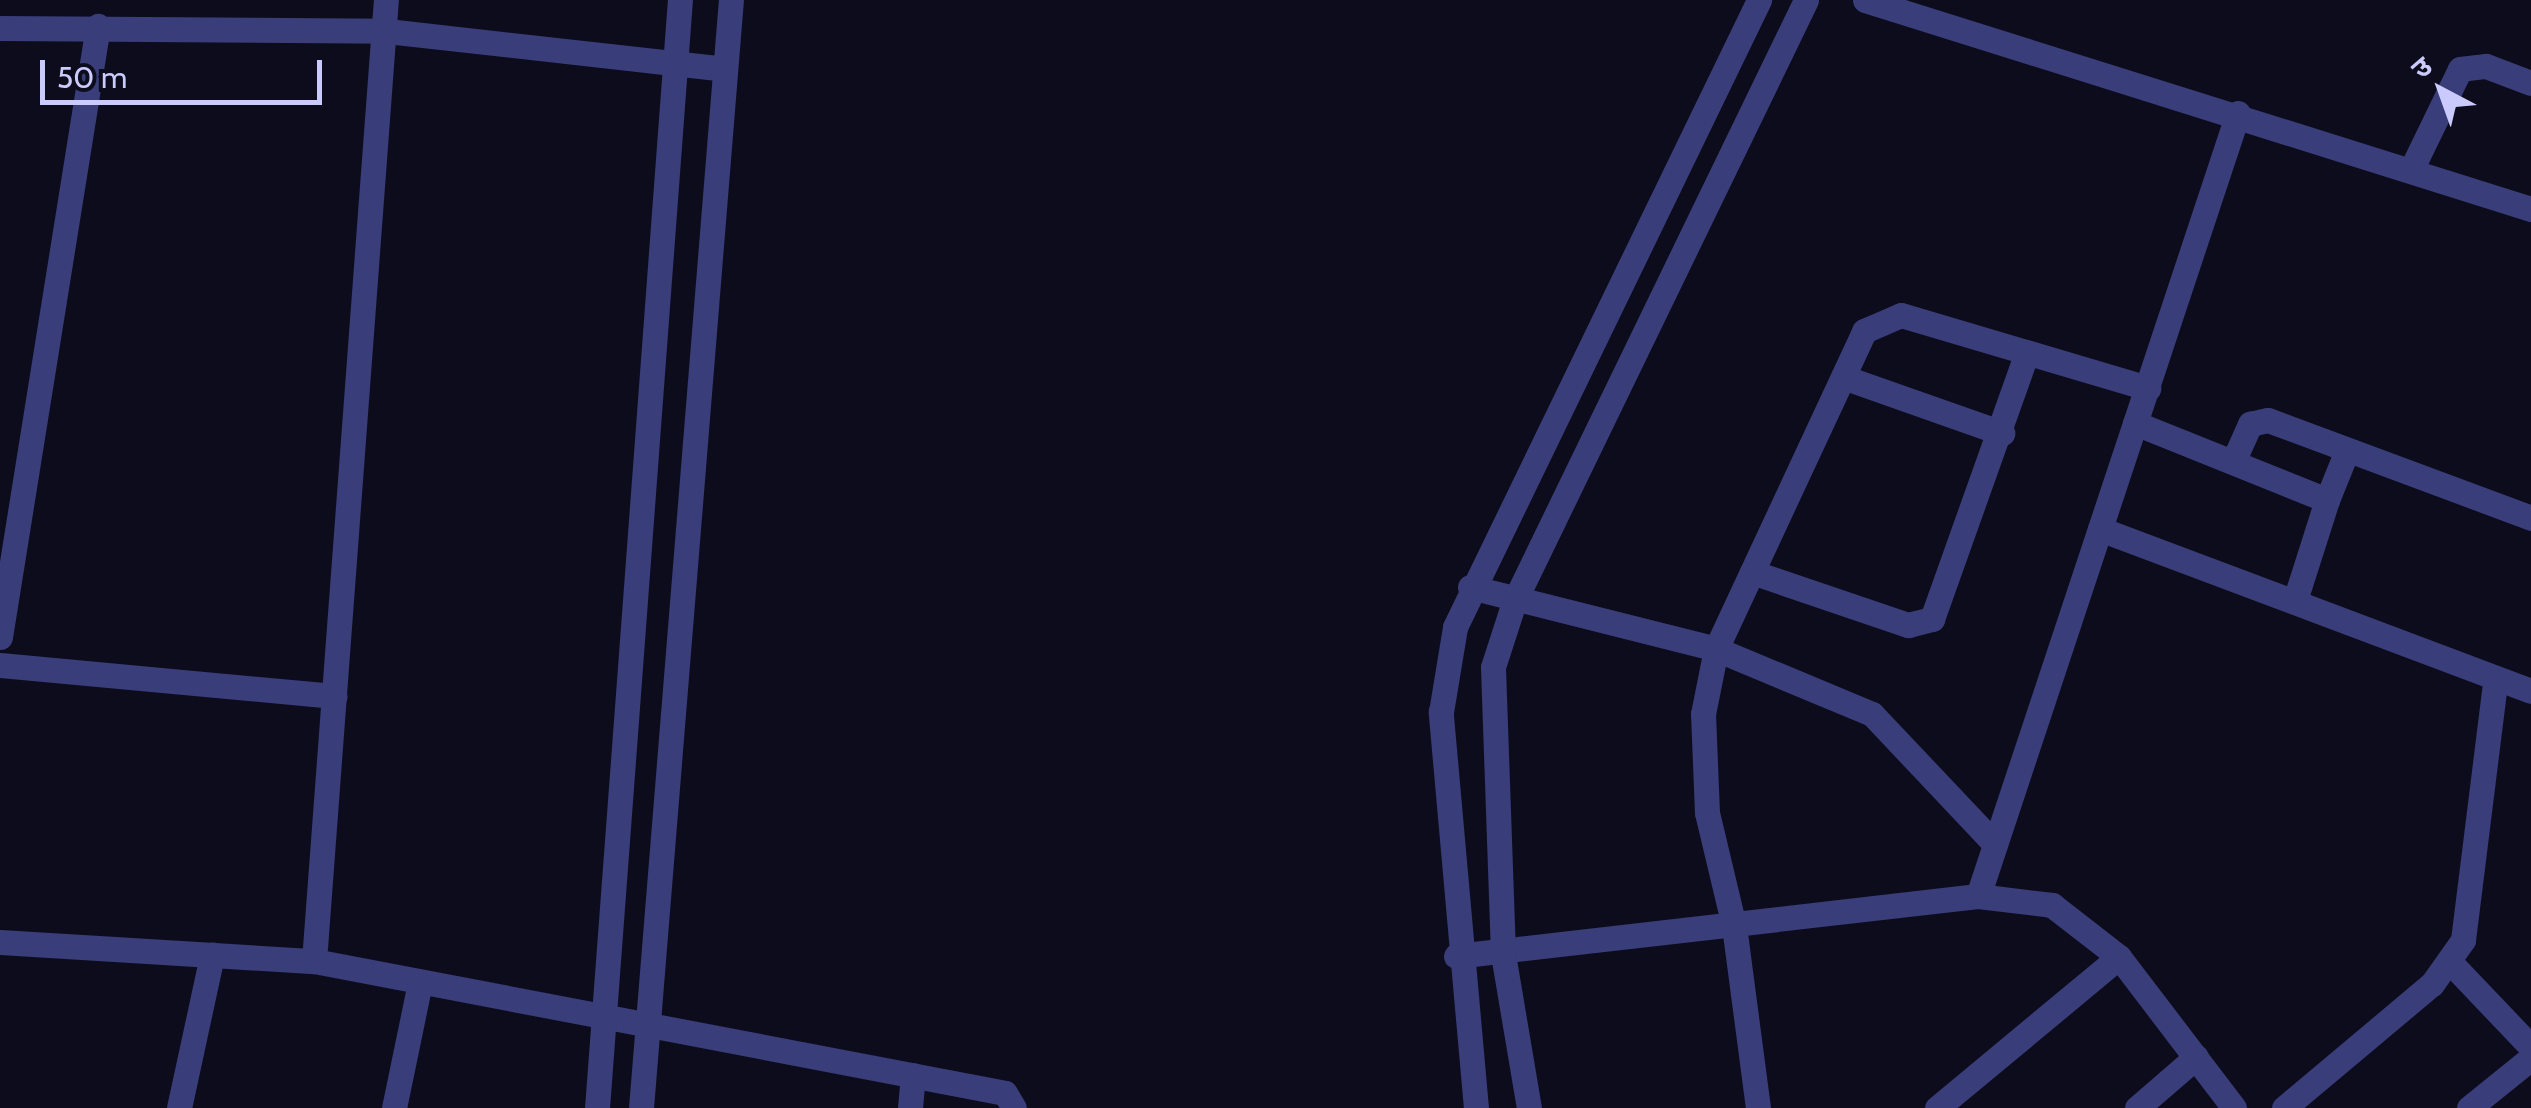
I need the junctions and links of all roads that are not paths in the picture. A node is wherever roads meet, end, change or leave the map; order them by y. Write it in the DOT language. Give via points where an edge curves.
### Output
graph roads {
  1 [pos="386,0"];
  2 [pos="680,0"];
  3 [pos="731,0"];
  4 [pos="1758,0"];
  5 [pos="1806,0"];
  6 [pos="1866,0"];
  7 [pos="98,26"];
  8 [pos="0,28"];
  9 [pos="387,32"];
  10 [pos="675,63"];
  11 [pos="724,69"];
  12 [pos="2531,83"];
  13 [pos="2238,113"];
  14 [pos="2411,170"];
  15 [pos="2531,209"];
  16 [pos="2027,352"];
  17 [pos="1843,376"];
  18 [pos="2148,388"];
  19 [pos="2135,423"];
  20 [pos="2002,433"];
  21 [pos="2346,453"];
  22 [pos="2233,462"];
  23 [pos="2327,500"];
  24 [pos="2531,518"];
  25 [pos="2100,529"];
  26 [pos="1752,572"];
  27 [pos="1470,588"];
  28 [pos="2296,597"];
  29 [pos="1514,602"];
  30 [pos="0,637"];
  31 [pos="1716,649"];
  32 [pos="0,665"];
  33 [pos="2495,682"];
  34 [pos="2531,692"];
  35 [pos="335,696"];
  36 [pos="1995,844"];
  37 [pos="1978,896"];
  38 [pos="1734,926"];
  39 [pos="0,942"];
  40 [pos="1504,954"];
  41 [pos="212,955"];
  42 [pos="1456,956"];
  43 [pos="2119,957"];
  44 [pos="314,962"];
  45 [pos="2450,962"];
  46 [pos="420,982"];
  47 [pos="603,1022"];
  48 [pos="646,1026"];
  49 [pos="2531,1047"];
  50 [pos="2196,1058"];
  51 [pos="2531,1058"];
  52 [pos="913,1075"];
  53 [pos="179,1108"];
  54 [pos="394,1108"];
  55 [pos="597,1108"];
  56 [pos="641,1108"];
  57 [pos="910,1108"];
  58 [pos="1014,1108"];
  59 [pos="1476,1108"];
  60 [pos="1529,1108"];
  61 [pos="1758,1108"];
  62 [pos="1937,1108"];
  63 [pos="2137,1108"];
  64 [pos="2234,1108"];
  65 [pos="2284,1108"];
  66 [pos="2468,1108"];
  1 -- 9 [label="street"];
  2 -- 10 [label="street"];
  3 -- 11 [label="street"];
  4 -- 27 [label="street"];
  5 -- 29 [label="street"];
  6 -- 13 [label="street"];
  7 -- 8 [label="street"];
  7 -- 9 [label="street"];
  7 -- 30 [label="street"];
  9 -- 10 [label="street"];
  9 -- 35 [label="street"];
  10 -- 11 [label="street"];
  10 -- 47 [label="street"];
  11 -- 48 [label="street"];
  12 -- 14 [label="street" via="2486,66 2460,69"];
  13 -- 14 [label="street"];
  13 -- 18 [label="street"];
  14 -- 15 [label="street"];
  16 -- 17 [label="street" via="1881,317"];
  16 -- 18 [label="street"];
  16 -- 20 [label="street"];
  17 -- 20 [label="street"];
  17 -- 26 [label="street"];
  18 -- 19 [label="street"];
  19 -- 22 [label="street"];
  19 -- 25 [label="street"];
  20 -- 26 [label="street" via="1932,618 1908,624"];
  21 -- 22 [label="street" via="2258,420"];
  21 -- 23 [label="street"];
  21 -- 24 [label="street"];
  22 -- 23 [label="street"];
  23 -- 28 [label="street"];
  25 -- 28 [label="street"];
  25 -- 36 [label="street"];
  26 -- 31 [label="street"];
  27 -- 29 [label="street"];
  27 -- 42 [label="street" via="1441,712"];
  28 -- 33 [label="street"];
  29 -- 31 [label="street"];
  29 -- 40 [label="street" via="1489,723"];
  31 -- 36 [label="street" via="1872,714"];
  31 -- 38 [label="street" via="1703,714 1707,813"];
  32 -- 35 [label="street"];
  33 -- 34 [label="street"];
  33 -- 45 [label="street" via="2462,940"];
  35 -- 44 [label="street"];
  36 -- 37 [label="street"];
  37 -- 38 [label="street"];
  37 -- 43 [label="street" via="2052,905"];
  38 -- 40 [label="street"];
  38 -- 61 [label="street"];
  39 -- 41 [label="street"];
  40 -- 42 [label="street"];
  40 -- 60 [label="street"];
  41 -- 44 [label="street"];
  41 -- 53 [label="street"];
  42 -- 59 [label="street"];
  43 -- 50 [label="street"];
  43 -- 62 [label="street"];
  44 -- 46 [label="street"];
  45 -- 49 [label="street"];
  45 -- 65 [label="street"];
  46 -- 47 [label="street"];
  46 -- 54 [label="street"];
  47 -- 48 [label="street"];
  47 -- 55 [label="street"];
  48 -- 52 [label="street"];
  48 -- 56 [label="street"];
  50 -- 63 [label="street"];
  50 -- 64 [label="street"];
  51 -- 66 [label="street"];
  52 -- 57 [label="street"];
  52 -- 58 [label="street" via="1004,1093"];
}
